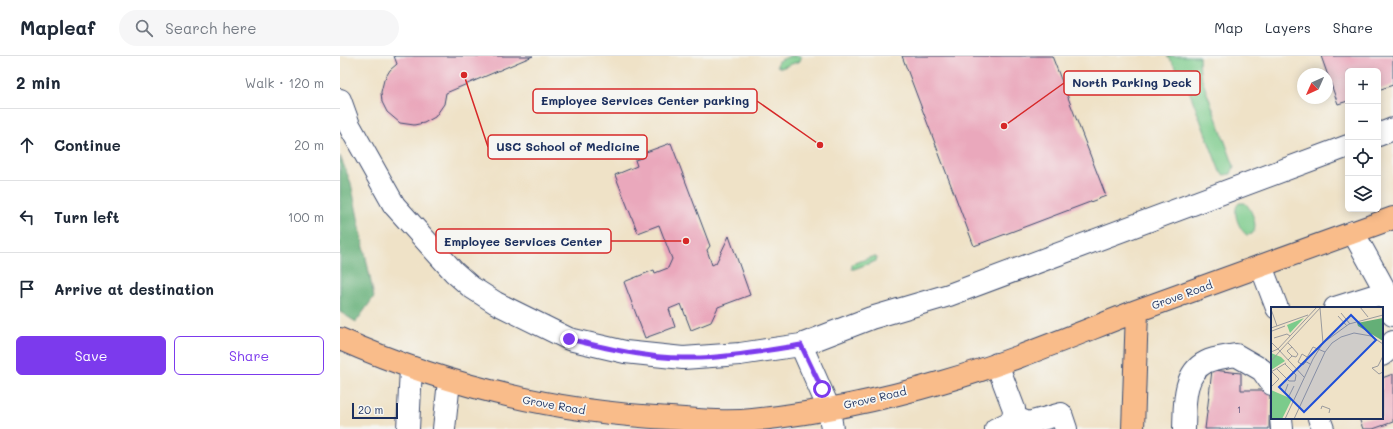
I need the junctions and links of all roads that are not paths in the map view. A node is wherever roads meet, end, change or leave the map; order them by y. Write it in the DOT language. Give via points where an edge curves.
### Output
graph roads {
  1 [pos="340,100"];
  2 [pos="1393,129"];
  3 [pos="1381,134"];
  4 [pos="1345,147"];
  5 [pos="1393,218"];
  6 [pos="1353,232"];
  7 [pos="1261,266"];
  8 [pos="1386,292"];
  9 [pos="1277,307"];
  10 [pos="1338,307"];
  11 [pos="1137,311"];
  12 [pos="1393,315"];
  13 [pos="340,338"];
  14 [pos="1393,342"];
  15 [pos="801,345"];
  16 [pos="1383,353"];
  17 [pos="997,364"];
  18 [pos="411,368"];
  19 [pos="449,381"];
  20 [pos="1271,383"];
  21 [pos="830,419"];
  22 [pos="1281,419"];
  23 [pos="1319,419"];
  24 [pos="1005,423"];
  25 [pos="747,425"];
  26 [pos="408,429"];
  27 [pos="444,429"];
  28 [pos="1066,429"];
  29 [pos="1133,429"];
  30 [pos="1184,429"];
  31 [pos="1282,429"];
  32 [pos="1323,429"];
  1 -- 15 [label="street" via="349,125 394,206 454,272 496,303 569,339 624,352 683,358 740,354"];
  2 -- 3 [label="street"];
  4 -- 15 [label="street" via="949,295 871,318"];
  5 -- 6 [label="main road, Grove Road"];
  6 -- 7 [label="main road, Grove Road"];
  6 -- 8 [label="street"];
  7 -- 9 [label="street"];
  7 -- 11 [label="main road, Grove Road"];
  8 -- 10 [label="street"];
  8 -- 12 [label="street"];
  11 -- 17 [label="main road, Grove Road"];
  11 -- 29 [label="main road"];
  13 -- 18 [label="main road, Grove Road"];
  14 -- 16 [label="street"];
  15 -- 21 [label="street"];
  17 -- 21 [label="main road, Grove Road"];
  17 -- 24 [label="street" via="1014,409"];
  18 -- 19 [label="main road, Grove Road"];
  18 -- 26 [label="street"];
  19 -- 25 [label="main road, Grove Road" via="570,409"];
  19 -- 27 [label="street"];
  20 -- 30 [label="street" via="1262,370 1236,355 1207,361 1196,368 1185,393"];
  21 -- 25 [label="main road, Grove Road"];
  22 -- 31 [label="street"];
  23 -- 32 [label="street"];
  24 -- 28 [label="street" via="1028,423 1061,414"];
}
